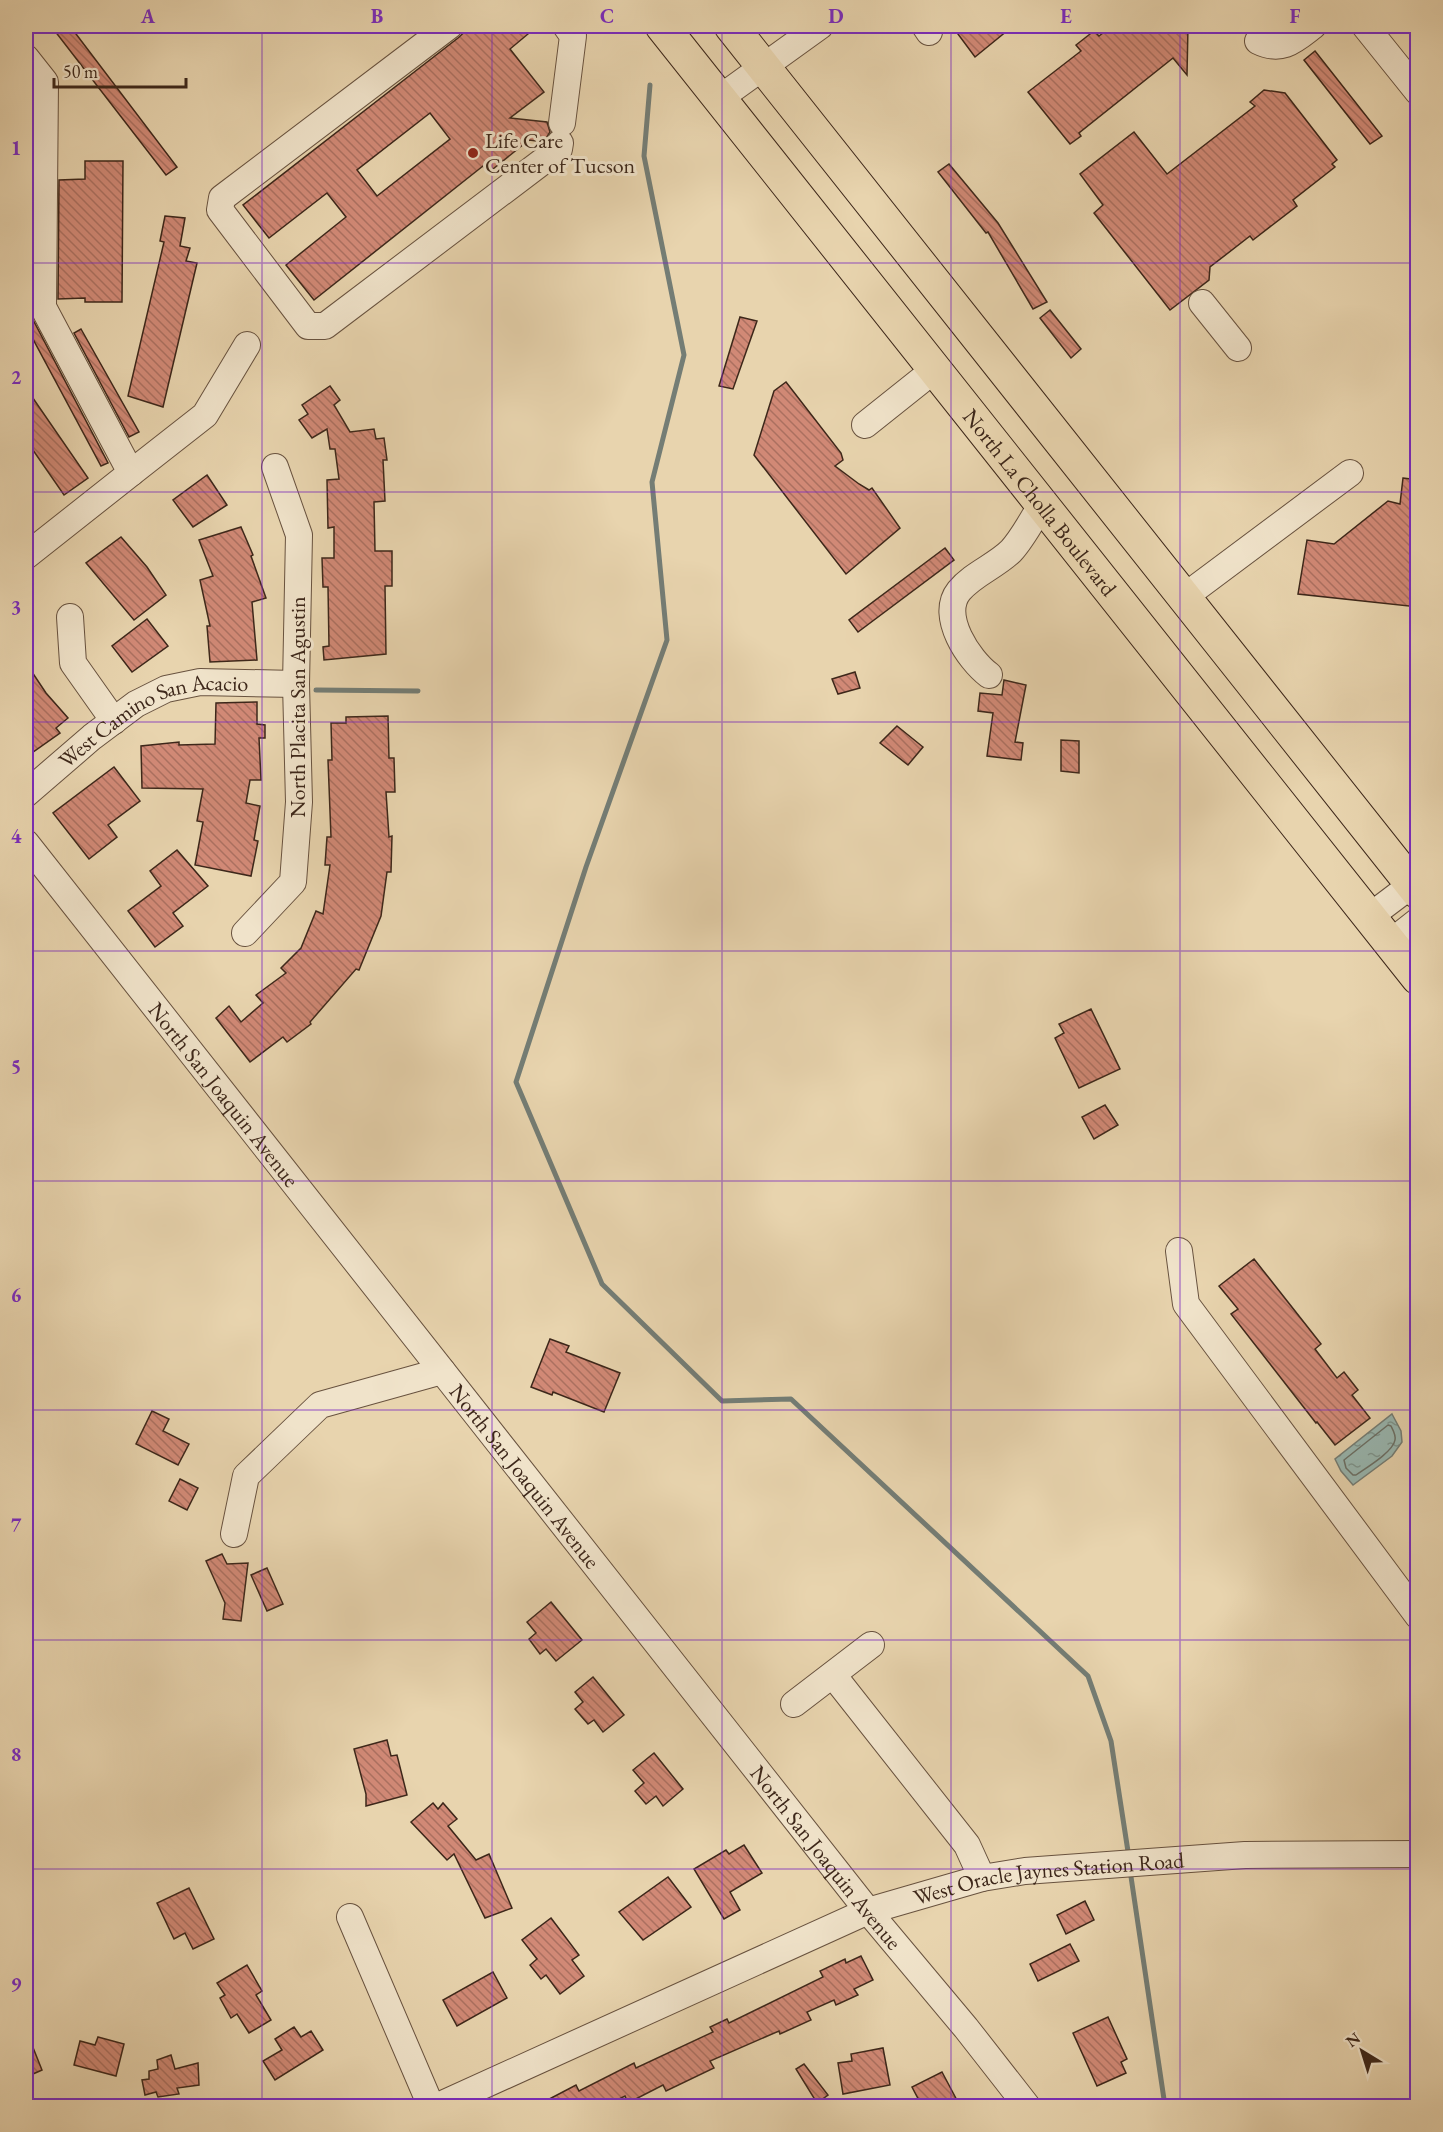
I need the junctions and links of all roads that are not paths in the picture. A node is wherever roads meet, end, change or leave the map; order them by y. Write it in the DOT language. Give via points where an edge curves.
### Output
graph roads {
  1 [pos="449,26"];
  2 [pos="662,26"];
  3 [pos="730,26"];
  4 [pos="820,26"];
  5 [pos="1313,26"];
  6 [pos="1365,26"];
  7 [pos="569,31"];
  8 [pos="1258,41"];
  9 [pos="26,58"];
  10 [pos="763,66"];
  11 [pos="1418,92"];
  12 [pos="720,98"];
  13 [pos="1202,303"];
  14 [pos="247,345"];
  15 [pos="1238,348"];
  16 [pos="934,370"];
  17 [pos="864,425"];
  18 [pos="275,467"];
  19 [pos="131,473"];
  20 [pos="1350,474"];
  21 [pos="1042,504"];
  22 [pos="29,546"];
  23 [pos="1184,597"];
  24 [pos="70,617"];
  25 [pos="989,675"];
  26 [pos="296,684"];
  27 [pos="114,721"];
  28 [pos="26,794"];
  29 [pos="26,843"];
  30 [pos="1416,886"];
  31 [pos="1370,917"];
  32 [pos="1418,921"];
  33 [pos="245,933"];
  34 [pos="1390,943"];
  35 [pos="1418,978"];
  36 [pos="1179,1251"];
  37 [pos="442,1371"];
  38 [pos="234,1534"];
  39 [pos="1418,1616"];
  40 [pos="871,1645"];
  41 [pos="833,1675"];
  42 [pos="794,1704"];
  43 [pos="1418,1854"];
  44 [pos="982,1878"];
  45 [pos="868,1911"];
  46 [pos="350,1917"];
  47 [pos="432,2106"];
  48 [pos="438,2106"];
  49 [pos="1027,2106"];
  1 -- 7 [label="street" via="222,198 220,210 308,326 326,327 559,149"];
  2 -- 12 [label="main road, North La Cholla Boulevard"];
  3 -- 10 [label="main road"];
  4 -- 10 [label="street"];
  5 -- 8 [label="street" via="1282,46 1269,47"];
  6 -- 11 [label="street"];
  9 -- 19 [label="street" via="45,82 43,307"];
  10 -- 12 [label="street"];
  10 -- 23 [label="main road"];
  12 -- 16 [label="main road, North La Cholla Boulevard"];
  13 -- 15 [label="street"];
  14 -- 19 [label="street" via="205,415"];
  16 -- 17 [label="street"];
  16 -- 21 [label="main road, North La Cholla Boulevard"];
  18 -- 26 [label="street, North Placita San Agustin" via="299,535"];
  19 -- 22 [label="street"];
  20 -- 23 [label="street"];
  21 -- 25 [label="street" via="1011,550 959,591 953,602 960,641"];
  21 -- 31 [label="main road, North La Cholla Boulevard"];
  23 -- 30 [label="main road"];
  24 -- 27 [label="street" via="73,663"];
  26 -- 27 [label="street, West Camino San Acacio" via="200,682 166,688"];
  26 -- 33 [label="street, North Placita San Agustin" via="299,802 293,882"];
  27 -- 28 [label="street, West Camino San Acacio"];
  29 -- 37 [label="street, North San Joaquin Avenue"];
  30 -- 31 [label="street"];
  31 -- 34 [label="main road, North La Cholla Boulevard"];
  32 -- 34 [label="street"];
  34 -- 35 [label="main road, North La Cholla Boulevard"];
  36 -- 39 [label="street" via="1185,1304"];
  37 -- 38 [label="street" via="320,1405 246,1476"];
  37 -- 45 [label="street, North San Joaquin Avenue"];
  40 -- 41 [label="street"];
  41 -- 42 [label="street"];
  41 -- 44 [label="street" via="967,1845"];
  43 -- 44 [label="street, West Oracle Jaynes Station Road" via="1245,1855 1025,1871"];
  44 -- 45 [label="street, West Oracle Jaynes Station Road"];
  45 -- 48 [label="street, West Oracle Jaynes Station Road"];
  45 -- 49 [label="street, North San Joaquin Avenue"];
  46 -- 47 [label="street"];
}
